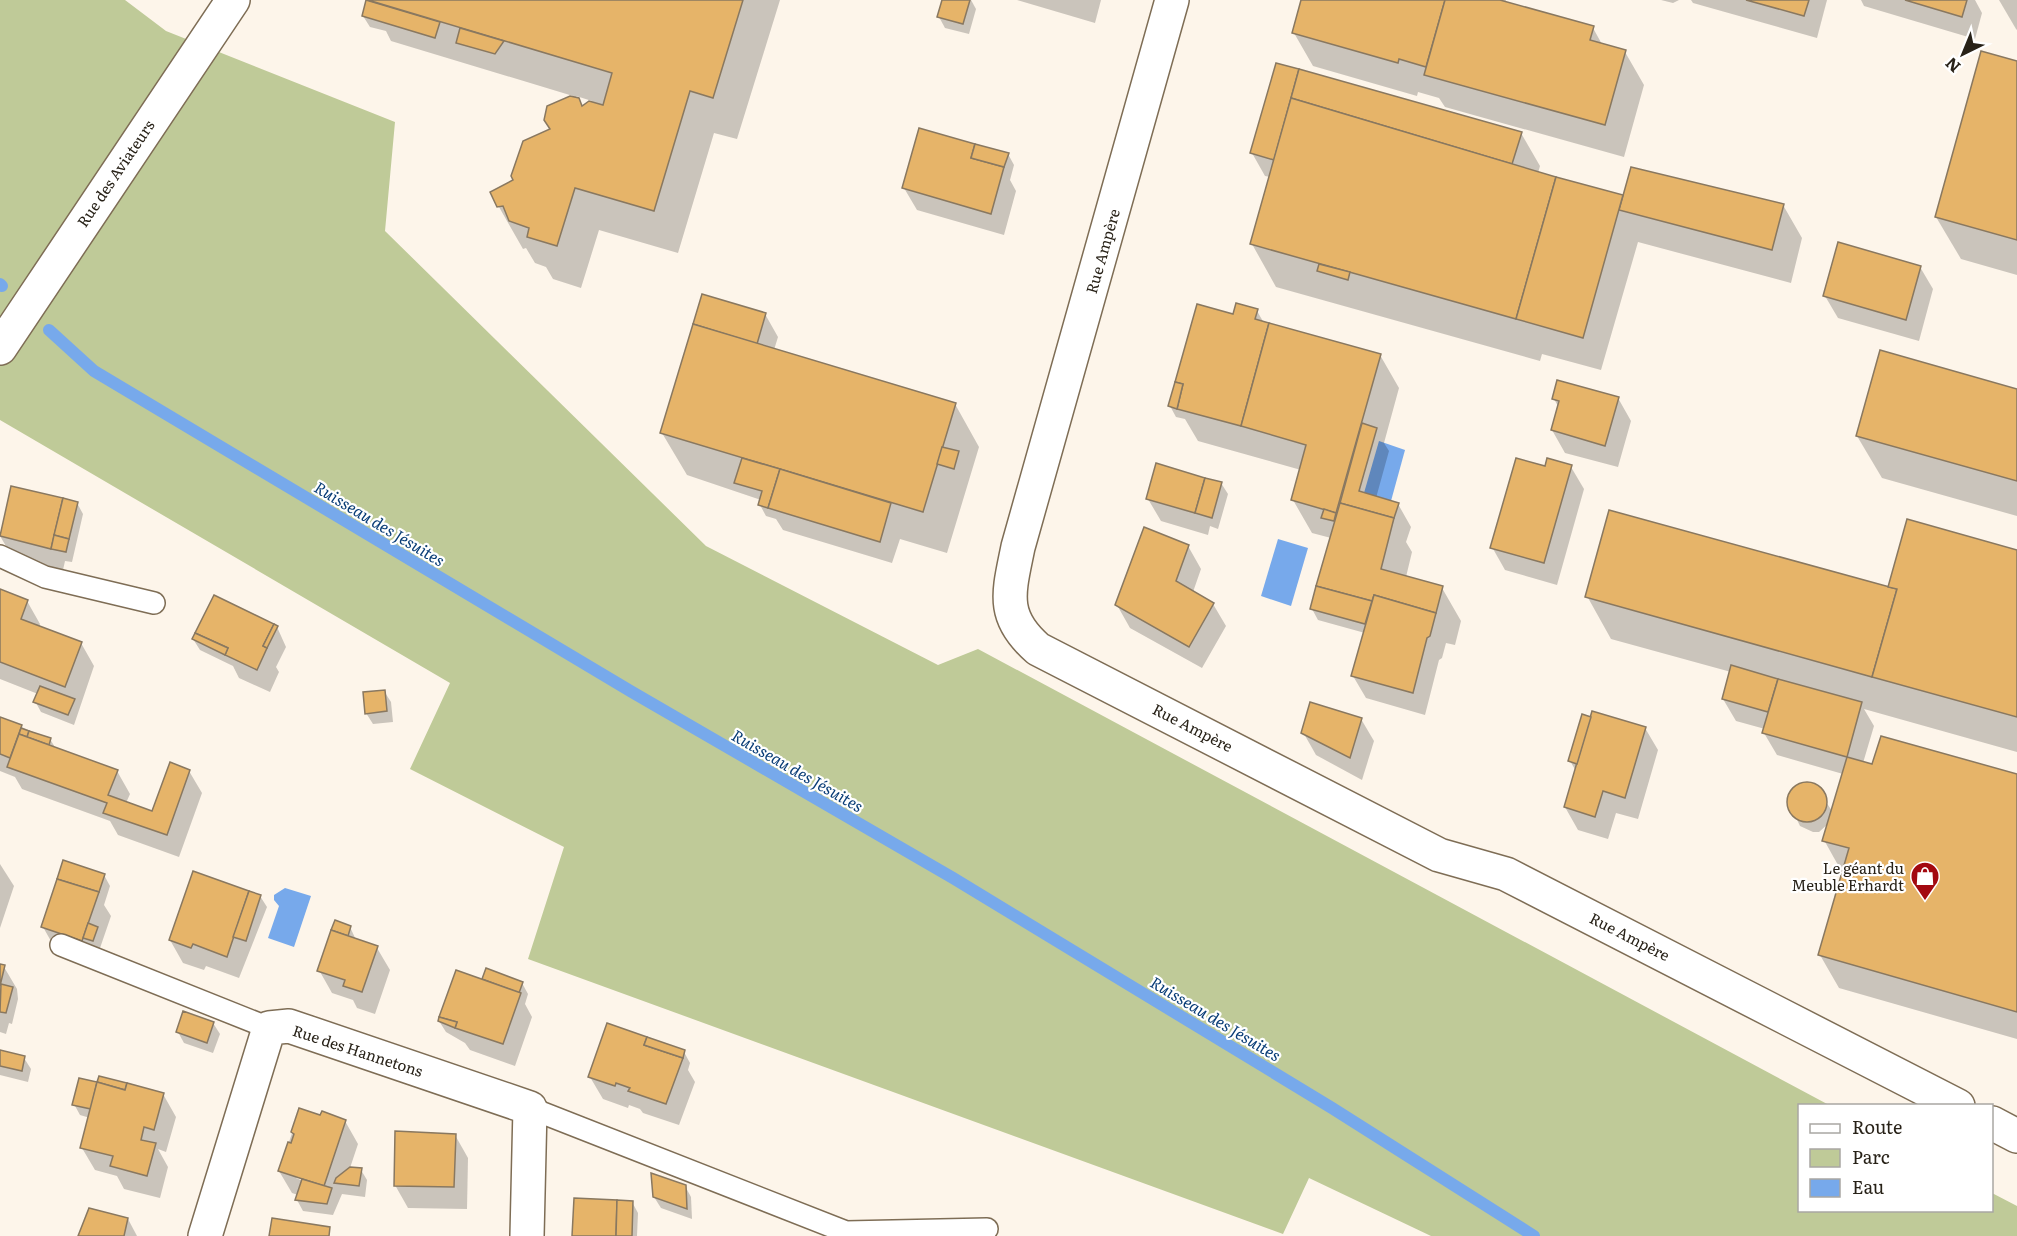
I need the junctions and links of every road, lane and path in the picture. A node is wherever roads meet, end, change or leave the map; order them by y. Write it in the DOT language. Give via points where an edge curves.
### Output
graph roads {
  1 [pos="233,0"];
  2 [pos="1172,0"];
  3 [pos="1,343"];
  4 [pos="0,556"];
  5 [pos="154,603"];
  6 [pos="62,945"];
  7 [pos="269,1028"];
  8 [pos="1954,1104"];
  9 [pos="530,1108"];
  10 [pos="1993,1124"];
  11 [pos="2017,1136"];
  12 [pos="987,1229"];
  13 [pos="205,1236"];
  14 [pos="527,1236"];
  1 -- 3 [label="street, Rue des Aviateurs"];
  2 -- 8 [label="street, Rue Ampère" via="1018,547 1009,594 1011,615 1022,635 1038,649 1439,855 1506,874"];
  4 -- 5 [label="lane" via="45,578"];
  6 -- 7 [label="lane"];
  7 -- 9 [label="street, Rue des Hannetons" via="289,1026"];
  7 -- 13 [label="street"];
  9 -- 12 [label="lane" via="846,1232"];
  9 -- 14 [label="street"];
  10 -- 11 [label="street"];
}
